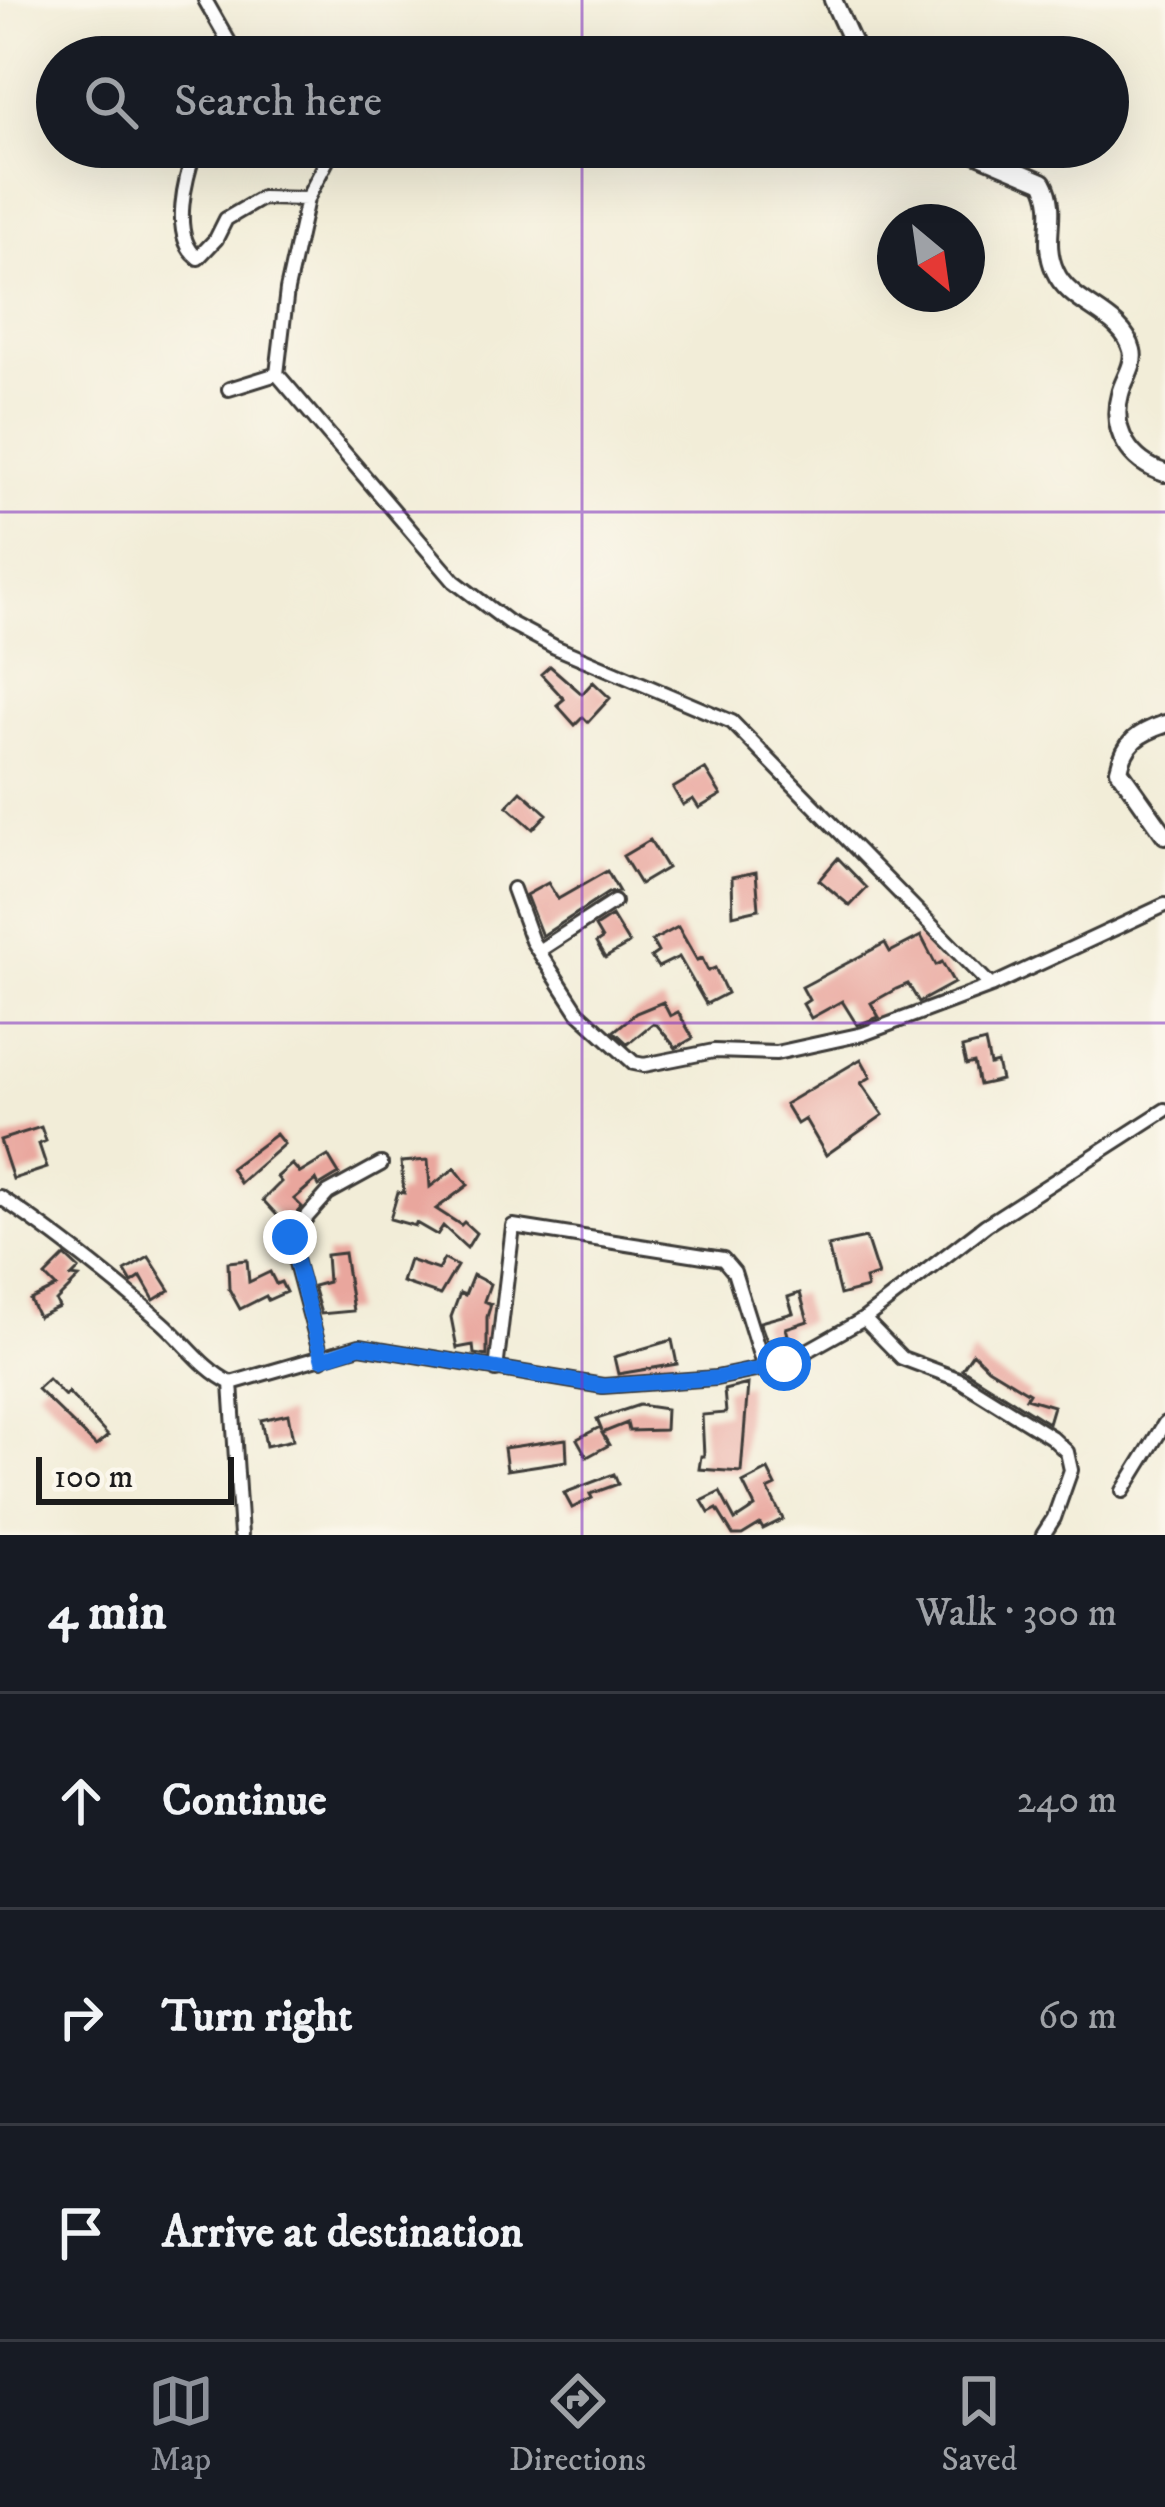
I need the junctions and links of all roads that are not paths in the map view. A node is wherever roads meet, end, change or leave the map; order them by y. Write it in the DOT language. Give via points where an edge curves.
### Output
graph roads {
  1 [pos="205,0"];
  2 [pos="833,0"];
  3 [pos="226,36"];
  4 [pos="849,36"];
  5 [pos="191,168"];
  6 [pos="323,168"];
  7 [pos="1010,168"];
  8 [pos="307,199"];
  9 [pos="278,374"];
  10 [pos="230,389"];
  11 [pos="1165,473"];
  12 [pos="1165,724"];
  13 [pos="1165,835"];
  14 [pos="513,889"];
  15 [pos="614,902"];
  16 [pos="1165,904"];
  17 [pos="540,950"];
  18 [pos="991,986"];
  19 [pos="1165,1110"];
  20 [pos="381,1164"];
  21 [pos="1,1198"];
  22 [pos="864,1319"];
  23 [pos="322,1359"];
  24 [pos="764,1368"];
  25 [pos="496,1370"];
  26 [pos="231,1384"];
  27 [pos="1165,1423"];
  28 [pos="1124,1491"];
  29 [pos="241,1535"];
  30 [pos="1043,1535"];
  1 -- 3 [label="street"];
  2 -- 4 [label="main road"];
  5 -- 8 [label="street" via="184,237 198,258 226,219 262,198"];
  6 -- 8 [label="street"];
  7 -- 11 [label="main road" via="1043,182 1053,208 1046,237 1055,273 1120,329 1132,351 1118,425 1144,466"];
  8 -- 9 [label="street"];
  9 -- 10 [label="street"];
  9 -- 18 [label="street" via="454,581 555,647 732,722"];
  12 -- 13 [label="main road" via="1124,748 1119,770"];
  14 -- 17 [label="street"];
  15 -- 17 [label="street"];
  16 -- 18 [label="street"];
  17 -- 18 [label="street" via="578,1012 644,1065 714,1051 776,1053 863,1034"];
  19 -- 22 [label="street" via="986,1226"];
  20 -- 23 [label="street" via="328,1193 290,1237"];
  21 -- 26 [label="street" via="65,1241"];
  22 -- 24 [label="street"];
  22 -- 30 [label="street" via="902,1358 958,1379 1067,1452 1071,1470"];
  23 -- 25 [label="street" via="360,1346"];
  23 -- 26 [label="street"];
  24 -- 25 [label="street" via="603,1386"];
  24 -- 25 [label="street" via="734,1271 723,1259 513,1226"];
  26 -- 29 [label="street"];
  27 -- 28 [label="street"];
}
